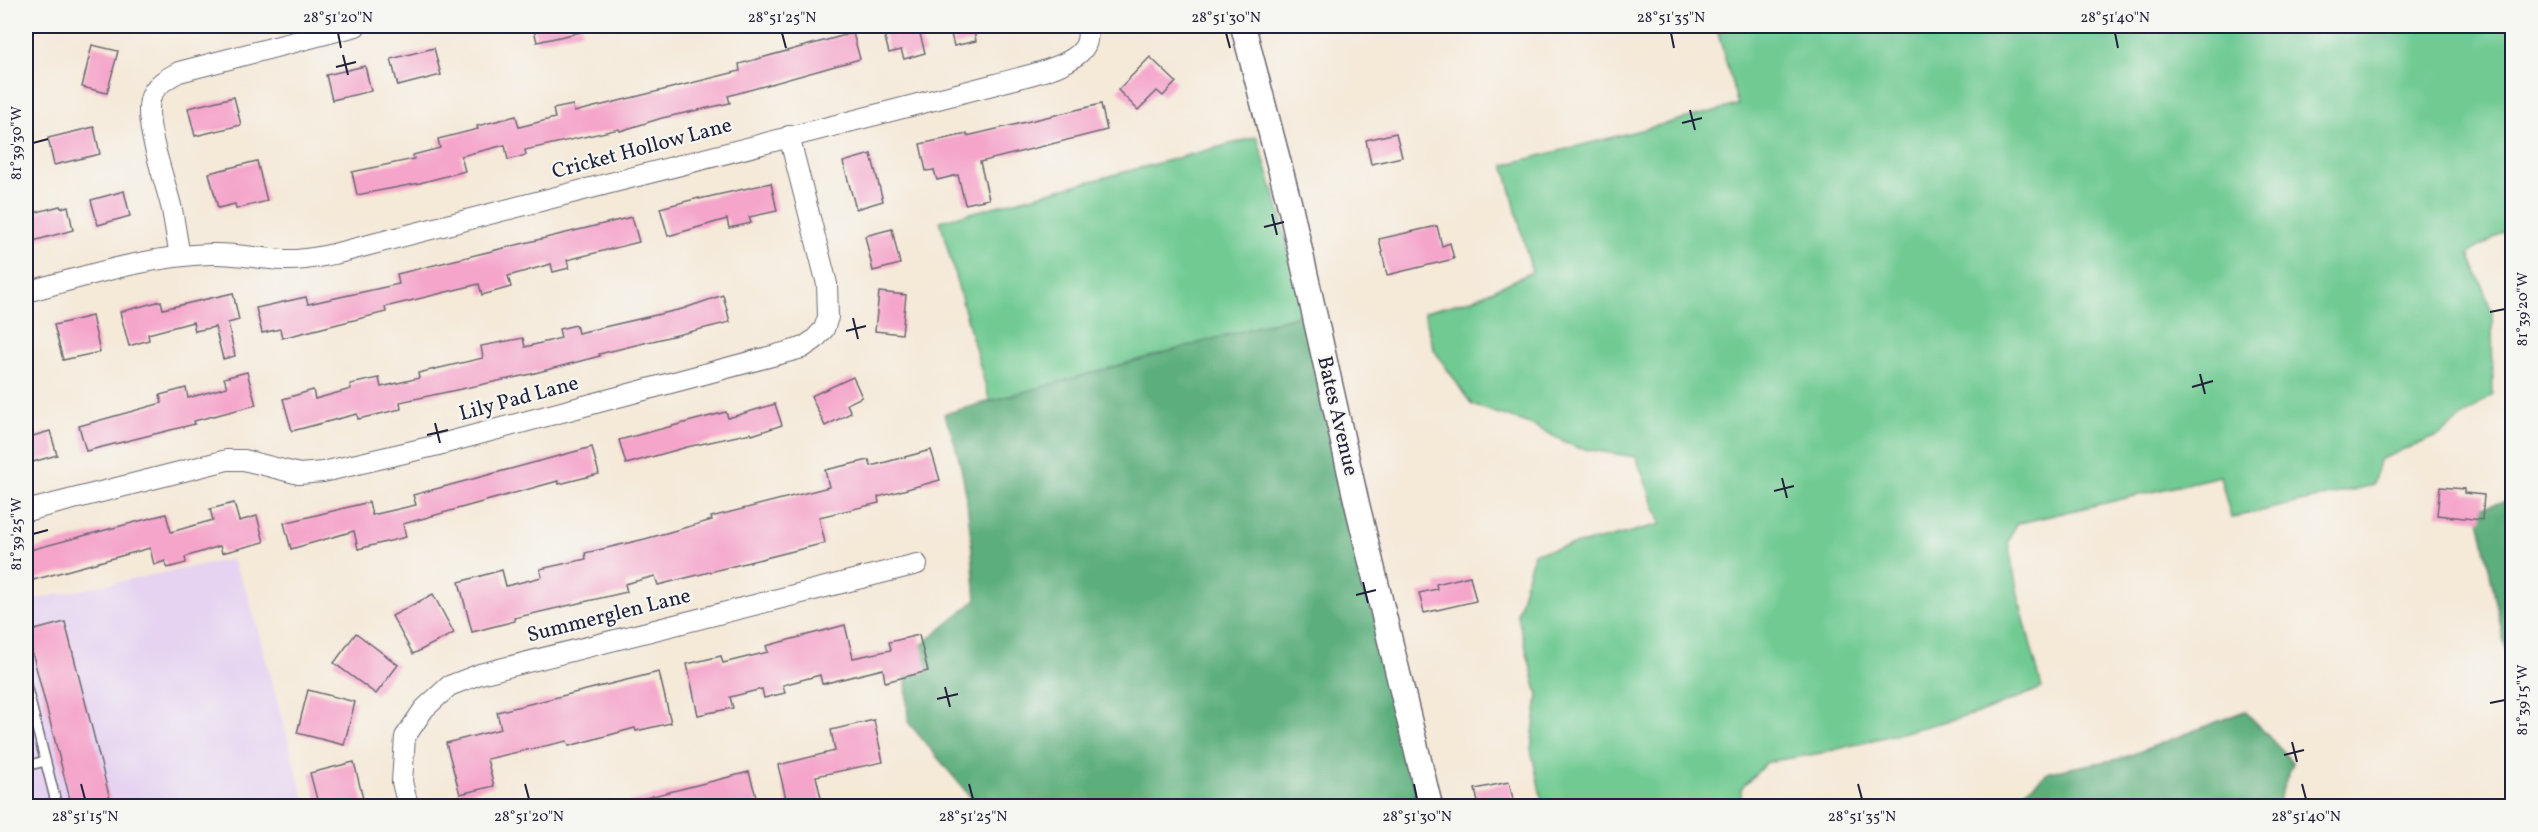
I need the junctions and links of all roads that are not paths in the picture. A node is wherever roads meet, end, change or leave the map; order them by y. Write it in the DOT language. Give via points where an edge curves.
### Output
graph roads {
  1 [pos="356,26"];
  2 [pos="1088,26"];
  3 [pos="1243,26"];
  4 [pos="789,136"];
  5 [pos="180,256"];
  6 [pos="26,292"];
  7 [pos="26,511"];
  8 [pos="917,564"];
  9 [pos="26,686"];
  10 [pos="36,724"];
  11 [pos="26,727"];
  12 [pos="45,761"];
  13 [pos="26,766"];
  14 [pos="55,806"];
  15 [pos="408,807"];
  16 [pos="1430,807"];
  1 -- 5 [label="street" via="179,72 153,92 149,117"];
  2 -- 4 [label="street, Cricket Hollow Lane" via="1082,51 1074,59 1053,67"];
  3 -- 16 [label="street, Bates Avenue" via="1291,210"];
  4 -- 5 [label="street, Cricket Hollow Lane" via="308,260 213,253"];
  4 -- 7 [label="street, Lily Pad Lane" via="827,284 828,317 824,329 802,348 322,472 299,474 244,460 228,460"];
  5 -- 6 [label="street, Cricket Hollow Lane"];
  8 -- 15 [label="street, Summerglen Lane" via="480,674 449,686 424,709 405,737 402,782"];
  9 -- 10 [label="lane"];
  10 -- 11 [label="lane"];
  10 -- 12 [label="lane"];
  12 -- 13 [label="lane"];
  12 -- 14 [label="lane"];
}
